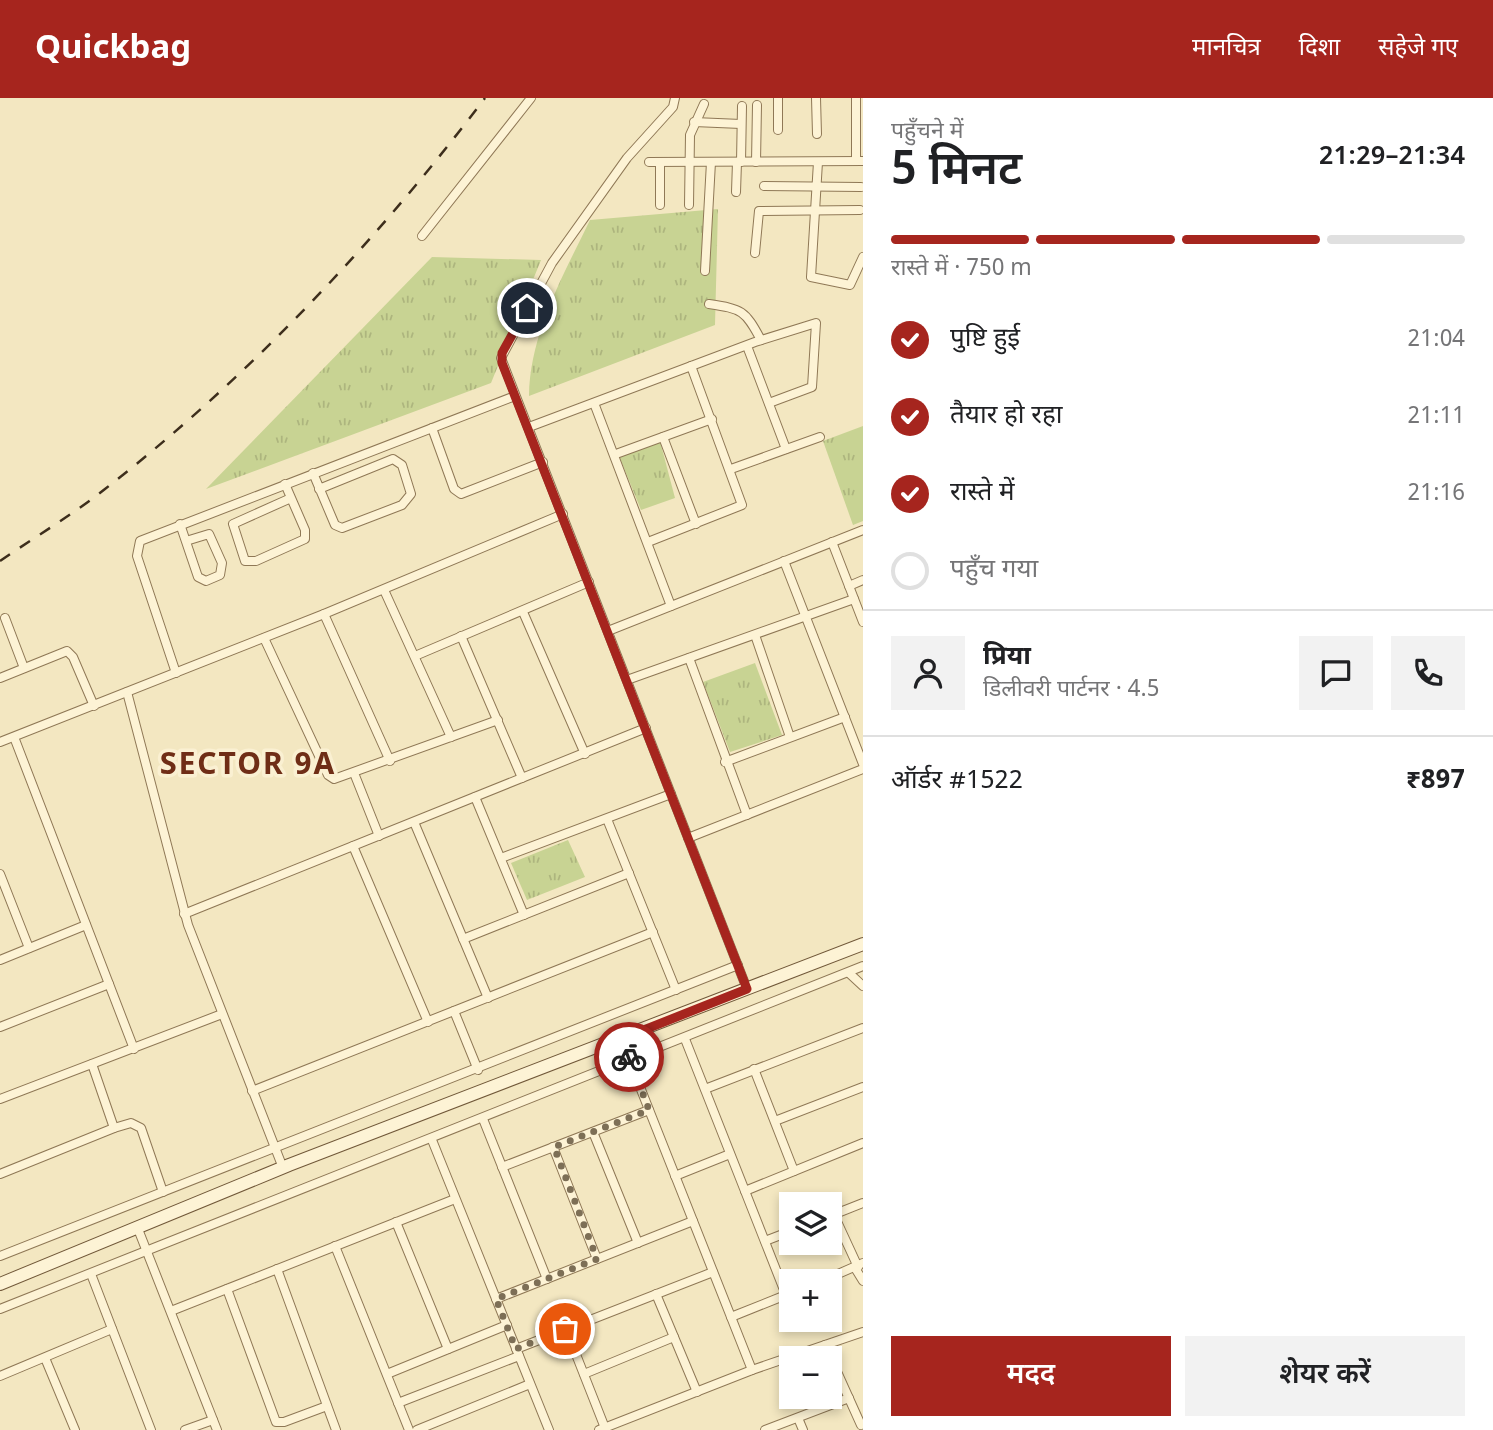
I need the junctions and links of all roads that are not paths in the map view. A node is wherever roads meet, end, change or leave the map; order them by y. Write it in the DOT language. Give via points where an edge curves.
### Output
graph roads {
  1 [pos="531,98"];
  2 [pos="675,98"];
  3 [pos="778,98"];
  4 [pos="816,98"];
  5 [pos="856,98"];
  6 [pos="704,104"];
  7 [pos="757,105"];
  8 [pos="742,106"];
  9 [pos="694,122"];
  10 [pos="741,124"];
  11 [pos="778,130"];
  12 [pos="817,134"];
  13 [pos="859,161"];
  14 [pos="649,162"];
  15 [pos="660,162"];
  16 [pos="689,162"];
  17 [pos="711,162"];
  18 [pos="739,162"];
  19 [pos="756,162"];
  20 [pos="818,162"];
  21 [pos="764,186"];
  22 [pos="861,187"];
  23 [pos="817,188"];
  24 [pos="736,192"];
  25 [pos="660,205"];
  26 [pos="689,205"];
  27 [pos="816,210"];
  28 [pos="860,210"];
  29 [pos="422,236"];
  30 [pos="755,253"];
  31 [pos="863,257"];
  32 [pos="705,271"];
  33 [pos="709,304"];
  34 [pos="761,340"];
  35 [pos="747,345"];
  36 [pos="691,366"];
  37 [pos="515,396"];
  38 [pos="594,403"];
  39 [pos="769,403"];
  40 [pos="712,419"];
  41 [pos="529,427"];
  42 [pos="432,428"];
  43 [pos="663,437"];
  44 [pos="820,437"];
  45 [pos="786,449"];
  46 [pos="616,454"];
  47 [pos="543,462"];
  48 [pos="731,469"];
  49 [pos="313,473"];
  50 [pos="285,484"];
  51 [pos="319,489"];
  52 [pos="291,498"];
  53 [pos="563,514"];
  54 [pos="180,524"];
  55 [pos="696,524"];
  56 [pos="863,530"];
  57 [pos="186,541"];
  58 [pos="648,542"];
  59 [pos="832,542"];
  60 [pos="784,561"];
  61 [pos="863,580"];
  62 [pos="589,582"];
  63 [pos="849,586"];
  64 [pos="384,590"];
  65 [pos="854,599"];
  66 [pos="671,606"];
  67 [pos="523,612"];
  68 [pos="324,614"];
  69 [pos="806,617"];
  70 [pos="5,618"];
  71 [pos="863,622"];
  72 [pos="608,631"];
  73 [pos="755,635"];
  74 [pos="461,636"];
  75 [pos="264,638"];
  76 [pos="415,656"];
  77 [pos="689,658"];
  78 [pos="24,668"];
  79 [pos="176,673"];
  80 [pos="0,678"];
  81 [pos="627,680"];
  82 [pos="127,692"];
  83 [pos="94,706"];
  84 [pos="845,717"];
  85 [pos="498,720"];
  86 [pos="646,727"];
  87 [pos="14,737"];
  88 [pos="450,737"];
  89 [pos="790,737"];
  90 [pos="0,742"];
  91 [pos="585,754"];
  92 [pos="390,761"];
  93 [pos="726,761"];
  94 [pos="863,766"];
  95 [pos="354,774"];
  96 [pos="522,778"];
  97 [pos="671,794"];
  98 [pos="475,797"];
  99 [pos="747,815"];
  100 [pos="607,819"];
  101 [pos="414,822"];
  102 [pos="379,836"];
  103 [pos="688,838"];
  104 [pos="353,846"];
  105 [pos="501,858"];
  106 [pos="629,873"];
  107 [pos="0,874"];
  108 [pos="2,885"];
  109 [pos="184,915"];
  110 [pos="524,915"];
  111 [pos="86,925"];
  112 [pos="653,932"];
  113 [pos="463,939"];
  114 [pos="863,944"];
  115 [pos="29,948"];
  116 [pos="0,960"];
  117 [pos="738,965"];
  118 [pos="863,966"];
  119 [pos="849,973"];
  120 [pos="109,984"];
  121 [pos="863,986"];
  122 [pos="747,989"];
  123 [pos="676,990"];
  124 [pos="488,998"];
  125 [pos="454,1011"];
  126 [pos="222,1014"];
  127 [pos="428,1021"];
  128 [pos="0,1027"];
  129 [pos="863,1027"];
  130 [pos="621,1039"];
  131 [pos="685,1039"];
  132 [pos="134,1049"];
  133 [pos="630,1061"];
  134 [pos="92,1064"];
  135 [pos="754,1069"];
  136 [pos="478,1070"];
  137 [pos="863,1087"];
  138 [pos="705,1088"];
  139 [pos="252,1091"];
  140 [pos="0,1099"];
  141 [pos="649,1110"];
  142 [pos="482,1119"];
  143 [pos="775,1121"];
  144 [pos="114,1128"];
  145 [pos="593,1132"];
  146 [pos="432,1140"];
  147 [pos="863,1143"];
  148 [pos="276,1147"];
  149 [pos="554,1147"];
  150 [pos="730,1153"];
  151 [pos="502,1167"];
  152 [pos="283,1168"];
  153 [pos="794,1171"];
  154 [pos="0,1174"];
  155 [pos="675,1176"];
  156 [pos="745,1191"];
  157 [pos="163,1192"];
  158 [pos="455,1199"];
  159 [pos="863,1203"];
  160 [pos="842,1212"];
  161 [pos="693,1221"];
  162 [pos="396,1222"];
  163 [pos="138,1229"];
  164 [pos="842,1235"];
  165 [pos="779,1236"];
  166 [pos="765,1241"];
  167 [pos="638,1243"];
  168 [pos="335,1246"];
  169 [pos="147,1252"];
  170 [pos="0,1256"];
  171 [pos="597,1259"];
  172 [pos="858,1266"];
  173 [pos="277,1269"];
  174 [pos="713,1272"];
  175 [pos="779,1273"];
  176 [pos="91,1274"];
  177 [pos="547,1279"];
  178 [pos="863,1281"];
  179 [pos="0,1284"];
  180 [pos="227,1289"];
  181 [pos="656,1294"];
  182 [pos="779,1298"];
  183 [pos="496,1299"];
  184 [pos="0,1309"];
  185 [pos="171,1311"];
  186 [pos="731,1317"];
  187 [pos="506,1325"];
  188 [pos="112,1329"];
  189 [pos="565,1329"];
  190 [pos="863,1332"];
  191 [pos="674,1337"];
  192 [pos="825,1345"];
  193 [pos="448,1349"];
  194 [pos="517,1352"];
  195 [pos="45,1358"];
  196 [pos="752,1370"];
  197 [pos="387,1374"];
  198 [pos="584,1374"];
  199 [pos="0,1376"];
  200 [pos="530,1384"];
  201 [pos="697,1392"];
  202 [pos="849,1398"];
  203 [pos="398,1404"];
  204 [pos="327,1406"];
  205 [pos="798,1418"];
  206 [pos="213,1420"];
  207 [pos="861,1425"];
  208 [pos="602,1429"];
  209 [pos="75,1430"];
  210 [pos="151,1430"];
  211 [pos="185,1430"];
  212 [pos="217,1430"];
  213 [pos="336,1430"];
  214 [pos="409,1430"];
  215 [pos="417,1430"];
  216 [pos="549,1430"];
  217 [pos="765,1430"];
  218 [pos="803,1430"];
  1 -- 29 [label="street"];
  2 -- 37 [label="street" via="673,107 627,158 552,263 502,353"];
  3 -- 11 [label="street"];
  4 -- 12 [label="street"];
  5 -- 13 [label="street"];
  6 -- 9 [label="street"];
  7 -- 19 [label="street"];
  8 -- 10 [label="street"];
  9 -- 10 [label="street"];
  9 -- 16 [label="street"];
  10 -- 18 [label="street"];
  13 -- 20 [label="street"];
  14 -- 15 [label="street"];
  15 -- 16 [label="street"];
  15 -- 25 [label="street"];
  16 -- 17 [label="street"];
  16 -- 26 [label="street"];
  17 -- 18 [label="street"];
  17 -- 32 [label="street"];
  18 -- 19 [label="street"];
  18 -- 24 [label="street"];
  19 -- 20 [label="street"];
  20 -- 23 [label="street"];
  21 -- 23 [label="street"];
  22 -- 23 [label="street"];
  23 -- 27 [label="street"];
  27 -- 28 [label="street"];
  27 -- 30 [label="street" via="757,212"];
  27 -- 31 [label="street" via="811,277 850,285"];
  33 -- 34 [label="street" via="746,314"];
  34 -- 35 [label="street"];
  34 -- 39 [label="street" via="817,325 812,387"];
  35 -- 36 [label="street"];
  35 -- 39 [label="street"];
  36 -- 38 [label="street"];
  36 -- 40 [label="street"];
  37 -- 41 [label="street"];
  37 -- 42 [label="street"];
  38 -- 41 [label="street"];
  38 -- 46 [label="street"];
  39 -- 45 [label="street"];
  40 -- 43 [label="street"];
  40 -- 48 [label="street"];
  41 -- 47 [label="street"];
  42 -- 47 [label="street" via="454,489 461,494"];
  42 -- 49 [label="street"];
  43 -- 46 [label="street"];
  43 -- 55 [label="street"];
  44 -- 45 [label="street"];
  45 -- 48 [label="street"];
  46 -- 58 [label="street"];
  47 -- 53 [label="street"];
  48 -- 55 [label="street" via="742,505"];
  49 -- 50 [label="street"];
  49 -- 51 [label="street"];
  50 -- 52 [label="street"];
  50 -- 54 [label="street"];
  51 -- 51 [label="street" via="335,525 342,528 402,505 411,494 402,465 393,459"];
  52 -- 52 [label="street" via="305,539 250,563 245,561 233,524"];
  53 -- 62 [label="street"];
  53 -- 64 [label="street"];
  54 -- 57 [label="street"];
  54 -- 79 [label="street" via="147,536 136,549"];
  55 -- 58 [label="street"];
  56 -- 59 [label="street"];
  57 -- 57 [label="street" via="201,580 220,575 222,564 209,534"];
  58 -- 66 [label="street"];
  59 -- 60 [label="street"];
  59 -- 63 [label="street"];
  60 -- 66 [label="street"];
  60 -- 69 [label="street"];
  61 -- 63 [label="street"];
  62 -- 67 [label="street"];
  62 -- 72 [label="street"];
  63 -- 65 [label="street"];
  64 -- 68 [label="street"];
  64 -- 76 [label="street"];
  65 -- 69 [label="street"];
  65 -- 71 [label="street"];
  66 -- 72 [label="street"];
  67 -- 74 [label="street"];
  67 -- 91 [label="street"];
  68 -- 75 [label="street"];
  68 -- 92 [label="street"];
  69 -- 73 [label="street"];
  69 -- 84 [label="street"];
  70 -- 78 [label="street"];
  72 -- 81 [label="street"];
  73 -- 77 [label="street"];
  73 -- 89 [label="street"];
  74 -- 76 [label="street"];
  74 -- 85 [label="street"];
  75 -- 79 [label="street"];
  75 -- 95 [label="street" via="328,775 334,779"];
  76 -- 88 [label="street"];
  77 -- 81 [label="street"];
  77 -- 93 [label="street"];
  78 -- 80 [label="street"];
  78 -- 83 [label="street" via="70,653"];
  79 -- 82 [label="street"];
  81 -- 86 [label="street"];
  82 -- 83 [label="street"];
  82 -- 109 [label="street"];
  83 -- 87 [label="street"];
  84 -- 89 [label="street"];
  84 -- 94 [label="street"];
  85 -- 88 [label="street"];
  85 -- 96 [label="street"];
  86 -- 91 [label="street"];
  86 -- 97 [label="street"];
  87 -- 90 [label="street"];
  87 -- 111 [label="street"];
  88 -- 92 [label="street"];
  89 -- 93 [label="street"];
  91 -- 96 [label="street"];
  92 -- 95 [label="street"];
  93 -- 99 [label="street"];
  94 -- 99 [label="street"];
  95 -- 102 [label="street"];
  96 -- 98 [label="street"];
  97 -- 100 [label="street"];
  97 -- 103 [label="street"];
  98 -- 101 [label="street"];
  98 -- 105 [label="street"];
  99 -- 103 [label="street"];
  100 -- 105 [label="street"];
  100 -- 106 [label="street"];
  101 -- 102 [label="street"];
  101 -- 113 [label="street"];
  102 -- 104 [label="street"];
  103 -- 117 [label="street"];
  104 -- 109 [label="street"];
  104 -- 127 [label="street"];
  105 -- 110 [label="street"];
  106 -- 110 [label="street"];
  106 -- 112 [label="street"];
  107 -- 108 [label="street"];
  108 -- 115 [label="street"];
  109 -- 126 [label="street"];
  110 -- 113 [label="street"];
  111 -- 115 [label="street"];
  111 -- 120 [label="street"];
  112 -- 123 [label="street"];
  112 -- 124 [label="street"];
  113 -- 124 [label="street"];
  114 -- 122 [label="street"];
  115 -- 116 [label="street"];
  117 -- 122 [label="street"];
  117 -- 123 [label="street"];
  118 -- 119 [label="street"];
  119 -- 121 [label="street"];
  119 -- 131 [label="street"];
  120 -- 128 [label="street"];
  120 -- 132 [label="street"];
  122 -- 130 [label="street"];
  123 -- 136 [label="street"];
  124 -- 125 [label="street"];
  125 -- 127 [label="street"];
  125 -- 136 [label="street"];
  126 -- 132 [label="street"];
  126 -- 139 [label="street"];
  127 -- 139 [label="street"];
  129 -- 135 [label="street"];
  130 -- 133 [label="street"];
  130 -- 152 [label="street"];
  131 -- 133 [label="street"];
  131 -- 138 [label="street"];
  132 -- 134 [label="street"];
  133 -- 141 [label="street"];
  133 -- 142 [label="street"];
  134 -- 140 [label="street"];
  134 -- 144 [label="street"];
  135 -- 138 [label="street"];
  135 -- 143 [label="street"];
  136 -- 148 [label="street"];
  137 -- 143 [label="street"];
  138 -- 150 [label="street"];
  139 -- 148 [label="street"];
  141 -- 145 [label="street"];
  141 -- 155 [label="street"];
  142 -- 146 [label="street"];
  142 -- 151 [label="street"];
  143 -- 153 [label="street"];
  144 -- 154 [label="street"];
  144 -- 157 [label="street" via="131,1123 141,1128"];
  145 -- 149 [label="street"];
  145 -- 167 [label="street"];
  146 -- 158 [label="street"];
  146 -- 169 [label="street"];
  147 -- 153 [label="street"];
  148 -- 152 [label="street"];
  148 -- 157 [label="street"];
  149 -- 151 [label="street"];
  149 -- 171 [label="street"];
  150 -- 155 [label="street"];
  150 -- 156 [label="street"];
  151 -- 177 [label="street"];
  152 -- 163 [label="street"];
  153 -- 156 [label="street"];
  155 -- 161 [label="street"];
  156 -- 166 [label="street"];
  157 -- 170 [label="street"];
  158 -- 162 [label="street"];
  158 -- 183 [label="street"];
  159 -- 160 [label="street"];
  161 -- 167 [label="street"];
  161 -- 174 [label="street"];
  162 -- 168 [label="street"];
  162 -- 193 [label="street"];
  163 -- 169 [label="street"];
  163 -- 179 [label="street"];
  164 -- 172 [label="street"];
  165 -- 166 [label="street"];
  166 -- 175 [label="street"];
  167 -- 171 [label="street"];
  168 -- 173 [label="street"];
  168 -- 197 [label="street"];
  169 -- 176 [label="street"];
  169 -- 185 [label="street"];
  171 -- 177 [label="street"];
  172 -- 178 [label="street"];
  173 -- 180 [label="street"];
  173 -- 204 [label="street"];
  174 -- 181 [label="street"];
  174 -- 186 [label="street"];
  176 -- 184 [label="street"];
  176 -- 188 [label="street"];
  177 -- 183 [label="street"];
  180 -- 185 [label="street"];
  180 -- 204 [label="street" via="276,1422"];
  181 -- 189 [label="street"];
  181 -- 191 [label="street"];
  182 -- 186 [label="street"];
  183 -- 187 [label="street"];
  185 -- 206 [label="street"];
  186 -- 196 [label="street"];
  187 -- 193 [label="street"];
  187 -- 194 [label="street"];
  188 -- 195 [label="street"];
  188 -- 210 [label="street"];
  189 -- 194 [label="street"];
  189 -- 198 [label="street"];
  190 -- 192 [label="street"];
  191 -- 198 [label="street"];
  191 -- 201 [label="street"];
  192 -- 196 [label="street"];
  192 -- 202 [label="street"];
  193 -- 197 [label="street"];
  194 -- 200 [label="street"];
  194 -- 203 [label="street"];
  195 -- 199 [label="street"];
  195 -- 209 [label="street"];
  196 -- 201 [label="street"];
  197 -- 203 [label="street"];
  198 -- 208 [label="street"];
  200 -- 215 [label="street"];
  200 -- 216 [label="street"];
  201 -- 208 [label="street"];
  202 -- 205 [label="street"];
  202 -- 207 [label="street"];
  203 -- 214 [label="street"];
  204 -- 213 [label="street"];
  205 -- 217 [label="street"];
  205 -- 218 [label="street"];
  206 -- 211 [label="street"];
  206 -- 212 [label="street"];
}
